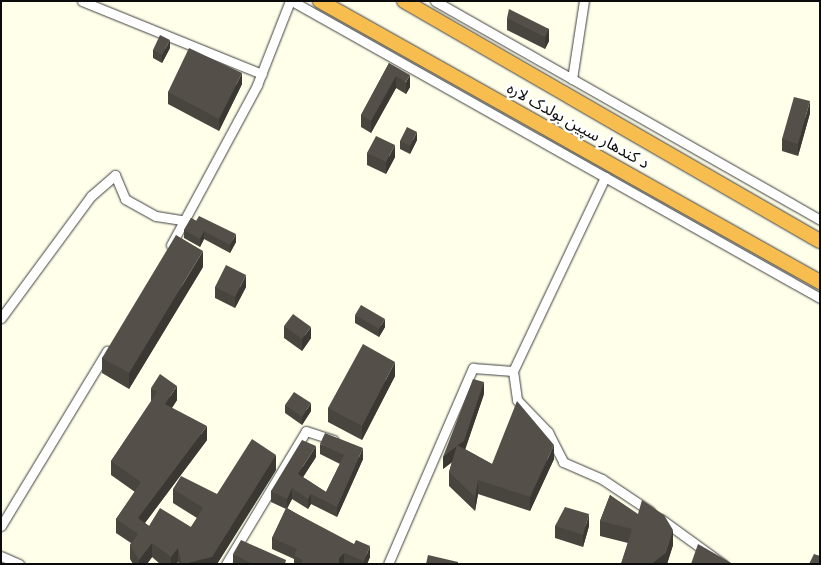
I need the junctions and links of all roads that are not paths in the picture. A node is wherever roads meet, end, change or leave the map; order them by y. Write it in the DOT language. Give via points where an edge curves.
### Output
graph roads {
  1 [pos="82,1"];
  2 [pos="291,1"];
  3 [pos="320,1"];
  4 [pos="404,1"];
  5 [pos="435,1"];
  6 [pos="584,1"];
  7 [pos="262,74"];
  8 [pos="572,79"];
  9 [pos="605,177"];
  10 [pos="820,220"];
  11 [pos="187,221"];
  12 [pos="820,241"];
  13 [pos="164,256"];
  14 [pos="820,282"];
  15 [pos="820,298"];
  16 [pos="1,318"];
  17 [pos="113,340"];
  18 [pos="513,371"];
  19 [pos="343,443"];
  20 [pos="1,526"];
  21 [pos="1,556"];
  22 [pos="19,564"];
  23 [pos="226,564"];
  24 [pos="388,564"];
  25 [pos="724,564"];
  1 -- 7 [label="street"];
  2 -- 7 [label="street"];
  2 -- 9 [label="street"];
  3 -- 14 [label="highway, د کندهار سپین بولدک لاره"];
  4 -- 12 [label="highway, د کندهار سپین بولدک لاره"];
  5 -- 8 [label="street"];
  6 -- 8 [label="street"];
  7 -- 11 [label="street"];
  8 -- 10 [label="street"];
  9 -- 15 [label="street"];
  9 -- 18 [label="street"];
  11 -- 13 [label="street"];
  11 -- 16 [label="street" via="156,216 125,200 115,175 91,196"];
  17 -- 20 [label="street"];
  18 -- 24 [label="street" via="473,368"];
  18 -- 25 [label="street" via="517,400 548,432 563,462 602,479"];
  19 -- 23 [label="street" via="306,431"];
  21 -- 22 [label="street"];
}
